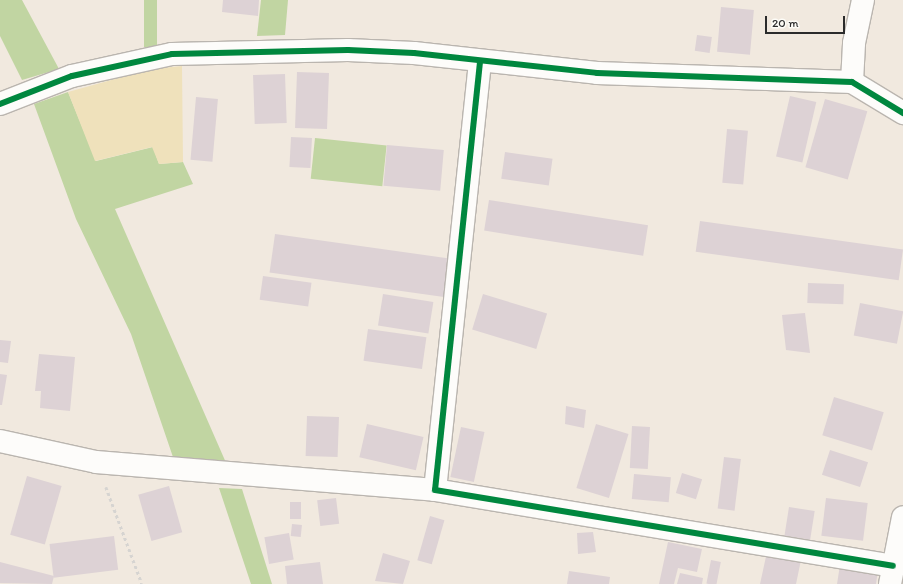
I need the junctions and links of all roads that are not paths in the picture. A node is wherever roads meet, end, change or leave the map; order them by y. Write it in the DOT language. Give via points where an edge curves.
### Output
graph roads {
  1 [pos="863,0"];
  2 [pos="480,62"];
  3 [pos="852,82"];
  4 [pos="0,104"];
  5 [pos="903,113"];
  6 [pos="0,441"];
  7 [pos="435,490"];
  8 [pos="903,517"];
  9 [pos="891,575"];
  1 -- 3 [label="street" via="854,43"];
  2 -- 3 [label="street" via="597,73"];
  2 -- 4 [label="street" via="414,53 348,50 172,54 72,76"];
  2 -- 7 [label="street"];
  3 -- 5 [label="street"];
  6 -- 7 [label="street" via="96,462"];
  7 -- 9 [label="street"];
  8 -- 9 [label="street"];
}
